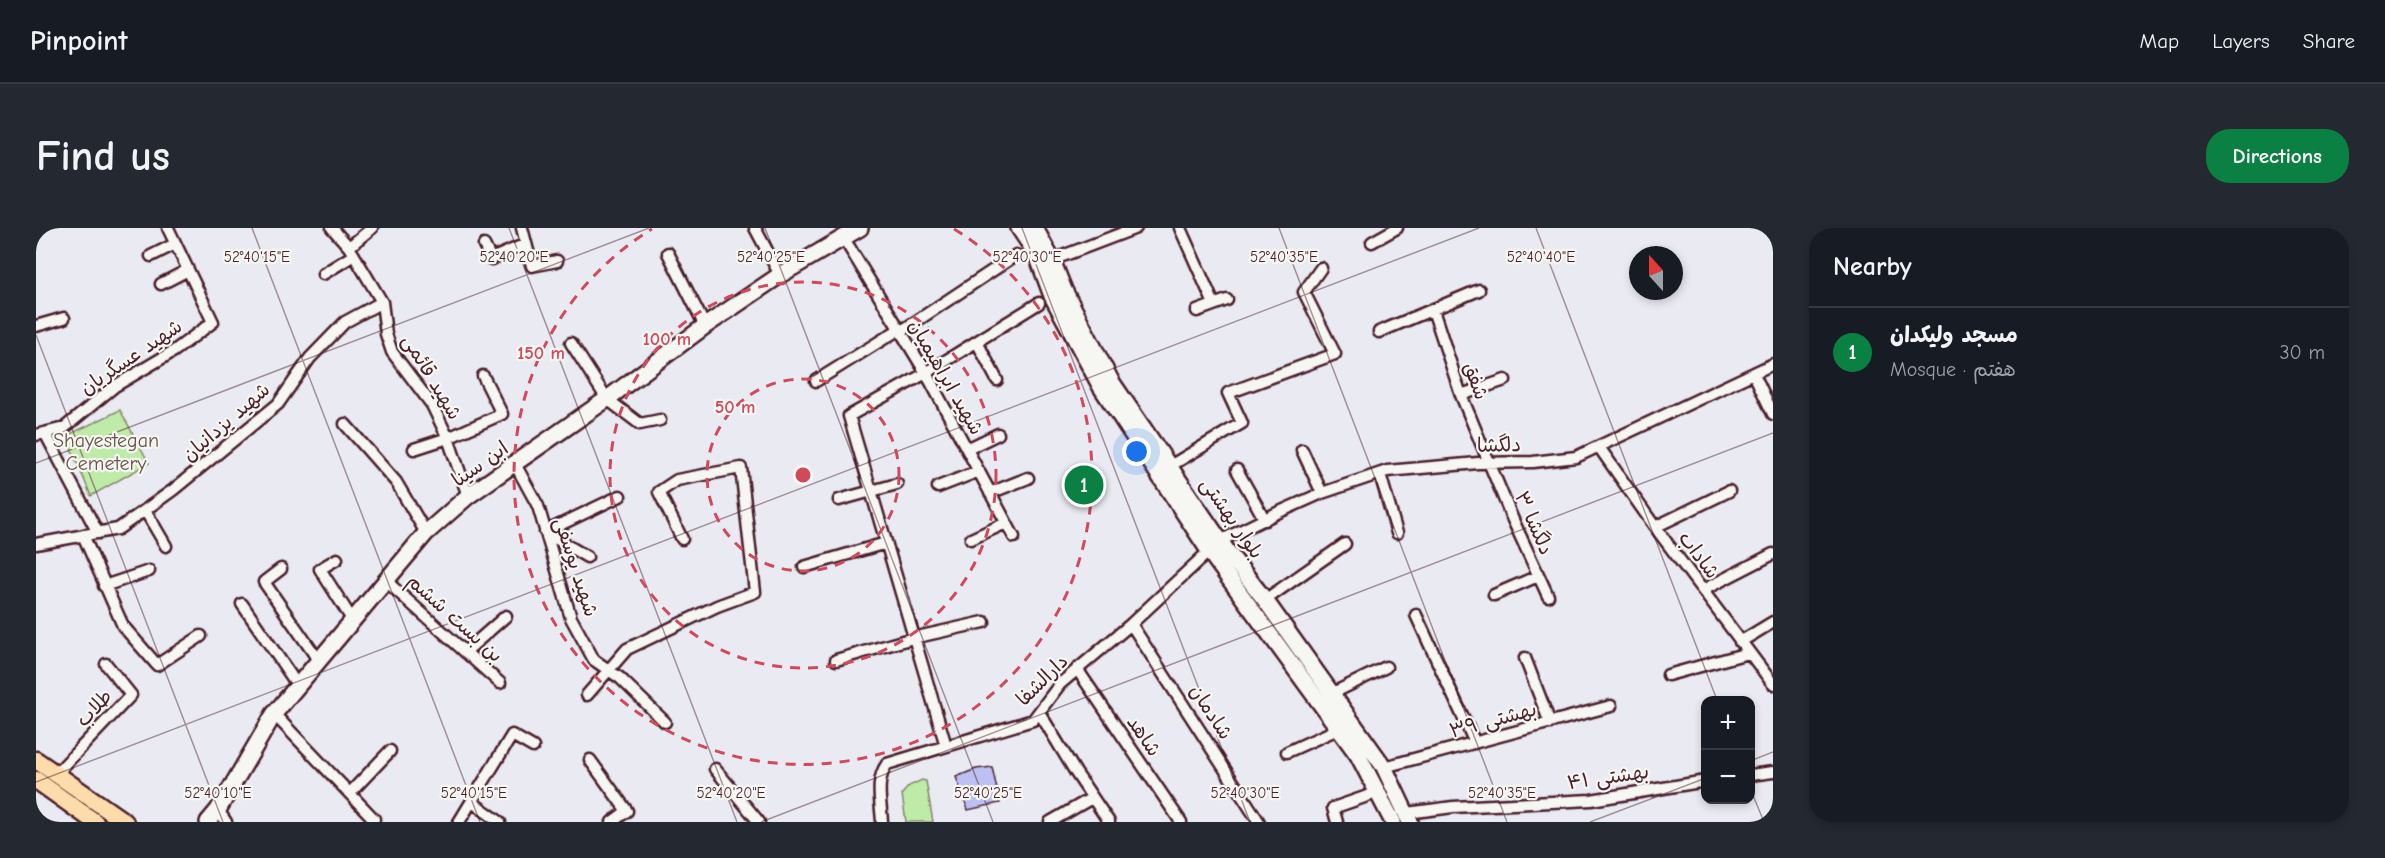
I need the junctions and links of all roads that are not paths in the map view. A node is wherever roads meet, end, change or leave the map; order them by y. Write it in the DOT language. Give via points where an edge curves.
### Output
graph roads {
  1 [pos="168,228"];
  2 [pos="332,228"];
  3 [pos="372,228"];
  4 [pos="522,228"];
  5 [pos="755,228"];
  6 [pos="860,228"];
  7 [pos="1019,228"];
  8 [pos="1035,228"];
  9 [pos="1136,228"];
  10 [pos="1180,228"];
  11 [pos="1397,228"];
  12 [pos="843,237"];
  13 [pos="1372,242"];
  14 [pos="175,244"];
  15 [pos="526,244"];
  16 [pos="484,245"];
  17 [pos="351,251"];
  18 [pos="668,252"];
  19 [pos="1016,255"];
  20 [pos="151,256"];
  21 [pos="1052,260"];
  22 [pos="556,261"];
  23 [pos="1321,268"];
  24 [pos="188,270"];
  25 [pos="323,274"];
  26 [pos="780,276"];
  27 [pos="161,284"];
  28 [pos="1479,290"];
  29 [pos="1227,300"];
  30 [pos="382,302"];
  31 [pos="1039,303"];
  32 [pos="1214,304"];
  33 [pos="1433,310"];
  34 [pos="1197,311"];
  35 [pos="64,318"];
  36 [pos="36,326"];
  37 [pos="705,326"];
  38 [pos="899,331"];
  39 [pos="1379,332"];
  40 [pos="977,342"];
  41 [pos="571,343"];
  42 [pos="1773,364"];
  43 [pos="926,373"];
  44 [pos="1754,374"];
  45 [pos="483,376"];
  46 [pos="997,380"];
  47 [pos="1505,380"];
  48 [pos="816,381"];
  49 [pos="1111,391"];
  50 [pos="1461,395"];
  51 [pos="607,399"];
  52 [pos="1773,414"];
  53 [pos="660,420"];
  54 [pos="345,424"];
  55 [pos="40,434"];
  56 [pos="998,434"];
  57 [pos="448,438"];
  58 [pos="1599,447"];
  59 [pos="414,449"];
  60 [pos="967,449"];
  61 [pos="1302,450"];
  62 [pos="1489,463"];
  63 [pos="515,464"];
  64 [pos="1170,465"];
  65 [pos="1237,470"];
  66 [pos="979,471"];
  67 [pos="1380,474"];
  68 [pos="1028,478"];
  69 [pos="897,484"];
  70 [pos="938,487"];
  71 [pos="871,491"];
  72 [pos="1728,491"];
  73 [pos="990,493"];
  74 [pos="1322,493"];
  75 [pos="468,496"];
  76 [pos="620,496"];
  77 [pos="839,500"];
  78 [pos="145,510"];
  79 [pos="1265,520"];
  80 [pos="1006,523"];
  81 [pos="1655,527"];
  82 [pos="545,531"];
  83 [pos="98,533"];
  84 [pos="426,533"];
  85 [pos="1397,533"];
  86 [pos="83,535"];
  87 [pos="1014,537"];
  88 [pos="682,538"];
  89 [pos="971,539"];
  90 [pos="886,543"];
  91 [pos="36,544"];
  92 [pos="1345,544"];
  93 [pos="165,546"];
  94 [pos="1214,546"];
  95 [pos="1773,554"];
  96 [pos="586,557"];
  97 [pos="337,559"];
  98 [pos="804,567"];
  99 [pos="281,569"];
  100 [pos="149,572"];
  101 [pos="1538,576"];
  102 [pos="386,581"];
  103 [pos="104,586"];
  104 [pos="1704,590"];
  105 [pos="1494,595"];
  106 [pos="1548,596"];
  107 [pos="1265,600"];
  108 [pos="242,604"];
  109 [pos="1416,615"];
  110 [pos="506,616"];
  111 [pos="353,621"];
  112 [pos="984,622"];
  113 [pos="1773,622"];
  114 [pos="1131,624"];
  115 [pos="201,636"];
  116 [pos="913,638"];
  117 [pos="1740,642"];
  118 [pos="465,652"];
  119 [pos="1748,653"];
  120 [pos="1525,658"];
  121 [pos="319,660"];
  122 [pos="836,660"];
  123 [pos="106,664"];
  124 [pos="1386,667"];
  125 [pos="1077,669"];
  126 [pos="609,670"];
  127 [pos="1668,675"];
  128 [pos="500,683"];
  129 [pos="1773,684"];
  130 [pos="298,686"];
  131 [pos="1331,694"];
  132 [pos="587,695"];
  133 [pos="1611,706"];
  134 [pos="1039,712"];
  135 [pos="274,714"];
  136 [pos="666,722"];
  137 [pos="1550,723"];
  138 [pos="1338,729"];
  139 [pos="1475,743"];
  140 [pos="946,746"];
  141 [pos="533,747"];
  142 [pos="390,751"];
  143 [pos="1287,752"];
  144 [pos="36,760"];
  145 [pos="590,760"];
  146 [pos="1384,767"];
  147 [pos="716,769"];
  148 [pos="1773,772"];
  149 [pos="56,774"];
  150 [pos="1755,774"];
  151 [pos="36,780"];
  152 [pos="1701,782"];
  153 [pos="1378,792"];
  154 [pos="350,793"];
  155 [pos="1092,798"];
  156 [pos="472,802"];
  157 [pos="1409,817"];
  158 [pos="218,818"];
  159 [pos="374,819"];
  160 [pos="95,822"];
  161 [pos="125,822"];
  162 [pos="459,822"];
  163 [pos="501,822"];
  164 [pos="612,822"];
  165 [pos="759,822"];
  166 [pos="882,822"];
  167 [pos="1050,822"];
  168 [pos="1109,822"];
  169 [pos="1181,822"];
  170 [pos="1260,822"];
  171 [pos="1337,822"];
  172 [pos="1393,822"];
  1 -- 14 [label="street"];
  2 -- 17 [label="street, شهید قائمی"];
  3 -- 17 [label="street"];
  4 -- 15 [label="street"];
  5 -- 26 [label="street"];
  6 -- 12 [label="main road, ابن سینا"];
  7 -- 49 [label="main road, بلوار بهشتی" via="1037,255 1053,296"];
  8 -- 21 [label="main road, بلوار بهشتی"];
  9 -- 21 [label="street"];
  10 -- 32 [label="street"];
  11 -- 13 [label="street"];
  12 -- 26 [label="main road, ابن سینا"];
  12 -- 38 [label="street, شهید ابراهیمیان"];
  14 -- 20 [label="street"];
  14 -- 24 [label="street"];
  15 -- 16 [label="street" via="491,259"];
  15 -- 22 [label="street" via="532,266"];
  17 -- 25 [label="street"];
  17 -- 30 [label="street, شهید قائمی"];
  18 -- 37 [label="street"];
  19 -- 38 [label="street"];
  21 -- 49 [label="main road, بلوار بهشتی"];
  23 -- 64 [label="street" via="1304,292 1335,354 1228,393 1242,423"];
  24 -- 27 [label="street"];
  24 -- 55 [label="street, شهید عسگریان" via="213,322 115,386 64,428"];
  26 -- 37 [label="main road, ابن سینا"];
  28 -- 33 [label="street"];
  29 -- 32 [label="street"];
  30 -- 57 [label="street, شهید قائمی" via="392,352 432,405"];
  30 -- 78 [label="street, شهید یزدانیان" via="345,321 310,358 278,404"];
  31 -- 40 [label="street"];
  32 -- 34 [label="street"];
  33 -- 39 [label="street"];
  33 -- 50 [label="street, شفق"];
  35 -- 36 [label="street"];
  37 -- 51 [label="main road, ابن سینا"];
  38 -- 43 [label="street, شهید ابراهیمیان"];
  38 -- 48 [label="street"];
  40 -- 43 [label="street"];
  40 -- 46 [label="street"];
  41 -- 51 [label="street"];
  42 -- 44 [label="street, دلگشا"];
  43 -- 60 [label="street, شهید ابراهیمیان"];
  43 -- 71 [label="street" via="849,416"];
  44 -- 52 [label="street"];
  44 -- 58 [label="street, دلگشا"];
  45 -- 57 [label="street" via="502,414"];
  47 -- 50 [label="street"];
  49 -- 64 [label="main road, بلوار بهشتی"];
  49 -- 94 [label="main road, بلوار بهشتی"];
  50 -- 62 [label="street, شفق"];
  51 -- 53 [label="street" via="640,424"];
  51 -- 63 [label="main road, ابن سینا"];
  54 -- 84 [label="street" via="396,482"];
  55 -- 83 [label="street"];
  56 -- 60 [label="street"];
  57 -- 59 [label="street"];
  57 -- 75 [label="street, شهید قائمی"];
  58 -- 62 [label="street, دلگشا" via="1576,457"];
  58 -- 81 [label="street, شاداب"];
  60 -- 66 [label="street, شهید ابراهیمیان"];
  61 -- 74 [label="street"];
  62 -- 67 [label="street, دلگشا"];
  62 -- 101 [label="street, دلگشا ۳"];
  63 -- 75 [label="main road, ابن سینا"];
  63 -- 82 [label="street, شهید یوسفی" via="538,506"];
  64 -- 94 [label="main road, بلوار بهشتی"];
  65 -- 79 [label="street"];
  66 -- 70 [label="street"];
  66 -- 73 [label="street, شهید ابراهیمیان"];
  67 -- 74 [label="street, دلگشا"];
  67 -- 85 [label="street"];
  68 -- 73 [label="street"];
  69 -- 71 [label="street"];
  71 -- 77 [label="street"];
  71 -- 90 [label="street"];
  72 -- 81 [label="street"];
  73 -- 80 [label="street, شهید ابراهیمیان"];
  74 -- 79 [label="street, دلگشا"];
  75 -- 84 [label="main road, ابن سینا"];
  76 -- 82 [label="street"];
  78 -- 83 [label="street, شهید یزدانیان" via="118,529"];
  78 -- 93 [label="street"];
  79 -- 94 [label="street, دلگشا"];
  80 -- 87 [label="street, شهید ابراهیمیان"];
  80 -- 89 [label="street"];
  81 -- 104 [label="street, شاداب"];
  82 -- 96 [label="street"];
  82 -- 126 [label="street, شهید یوسفی" via="571,618 594,660"];
  83 -- 86 [label="street, شهید یزدانیان"];
  84 -- 102 [label="main road, ابن سینا"];
  86 -- 91 [label="street, شهید یزدانیان"];
  86 -- 103 [label="street"];
  88 -- 126 [label="street" via="659,492 677,480 741,468 755,592 627,649"];
  90 -- 98 [label="street"];
  90 -- 116 [label="street"];
  92 -- 107 [label="street"];
  94 -- 107 [label="main road, بلوار بهشتی"];
  94 -- 114 [label="street, دارالشفا"];
  94 -- 138 [label="main road, بلوار بهشتی"];
  95 -- 104 [label="street"];
  97 -- 111 [label="street" via="320,568"];
  99 -- 121 [label="street" via="264,582"];
  100 -- 103 [label="street"];
  101 -- 105 [label="street"];
  101 -- 106 [label="street, دلگشا ۳"];
  102 -- 111 [label="main road, ابن سینا"];
  102 -- 118 [label="street, بن بست ششم"];
  103 -- 115 [label="street" via="123,626 157,666"];
  104 -- 117 [label="street, شاداب"];
  107 -- 131 [label="main road, بلوار بهشتی"];
  108 -- 130 [label="street"];
  109 -- 139 [label="street"];
  110 -- 118 [label="street"];
  111 -- 121 [label="main road, ابن سینا"];
  112 -- 116 [label="street"];
  113 -- 117 [label="street"];
  114 -- 125 [label="street, دارالشفا"];
  114 -- 170 [label="street, شادمان"];
  116 -- 122 [label="street"];
  116 -- 140 [label="street"];
  117 -- 119 [label="street, شاداب"];
  118 -- 128 [label="street, بن بست ششم"];
  119 -- 127 [label="street"];
  119 -- 129 [label="street, شاداب"];
  120 -- 137 [label="street"];
  121 -- 130 [label="main road, ابن سینا"];
  123 -- 149 [label="street, طلاب" via="130,695"];
  124 -- 131 [label="street"];
  125 -- 134 [label="street, دارالشفا"];
  125 -- 169 [label="street, شاهد"];
  126 -- 132 [label="street"];
  126 -- 136 [label="street, شهید یوسفی"];
  130 -- 135 [label="main road, ابن سینا"];
  131 -- 146 [label="main road, بلوار بهشتی"];
  133 -- 137 [label="street, بهشتی ۳۹"];
  134 -- 140 [label="street, دارالشفا" via="1033,720"];
  134 -- 155 [label="street"];
  135 -- 154 [label="street"];
  135 -- 158 [label="main road, ابن سینا"];
  137 -- 139 [label="street, بهشتی ۳۹"];
  138 -- 143 [label="street"];
  138 -- 153 [label="main road, بلوار بهشتی"];
  139 -- 146 [label="street, بهشتی ۳۹"];
  140 -- 166 [label="street, دارالشفا" via="887,764 879,784"];
  141 -- 156 [label="street" via="512,735"];
  142 -- 154 [label="street"];
  144 -- 149 [label="main road"];
  145 -- 164 [label="street" via="627,811"];
  146 -- 157 [label="main road, بلوار بهشتی"];
  147 -- 165 [label="street"];
  148 -- 150 [label="street"];
  149 -- 161 [label="main road"];
  151 -- 160 [label="main road"];
  152 -- 157 [label="street, بهشتی ۴۱" via="1591,800 1454,807"];
  153 -- 171 [label="street" via="1333,808"];
  153 -- 172 [label="main road, بلوار بهشتی"];
  154 -- 159 [label="street"];
  155 -- 167 [label="street"];
  155 -- 168 [label="street"];
  156 -- 162 [label="street"];
  156 -- 163 [label="street"];
}
